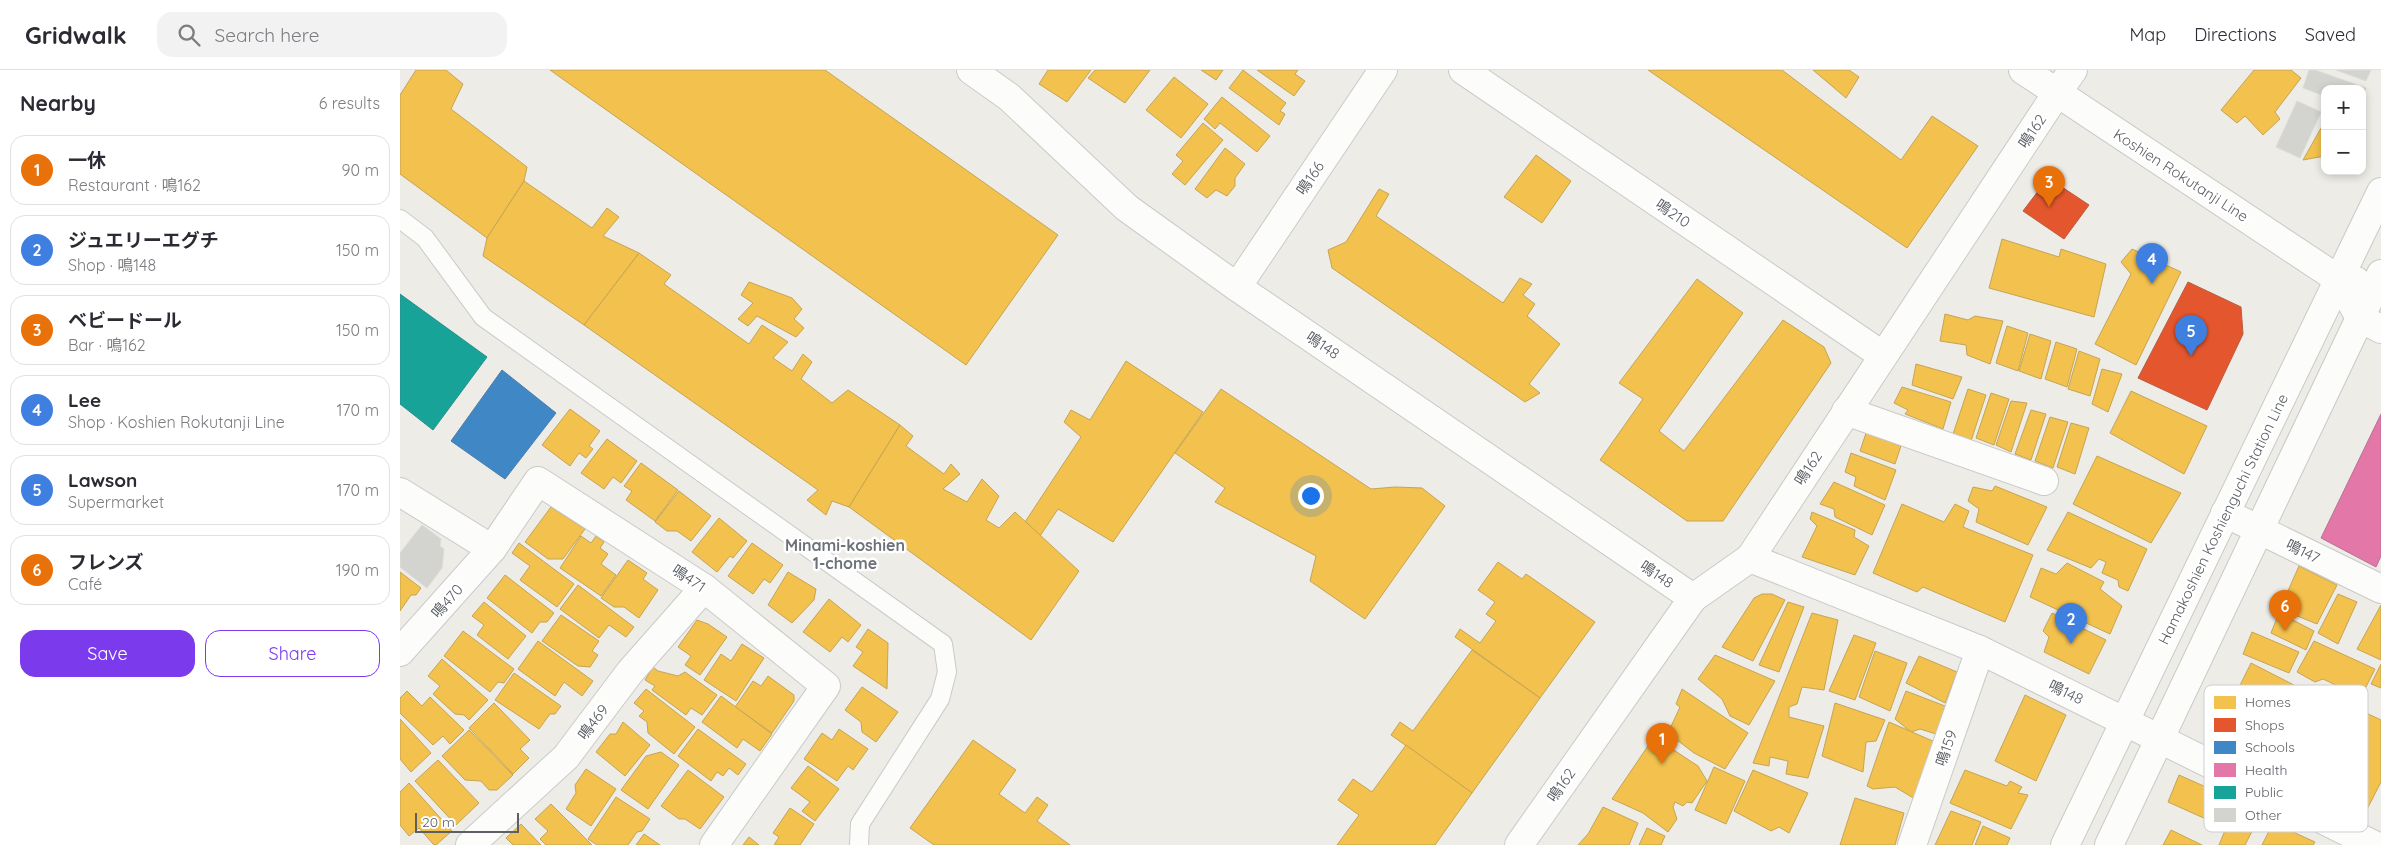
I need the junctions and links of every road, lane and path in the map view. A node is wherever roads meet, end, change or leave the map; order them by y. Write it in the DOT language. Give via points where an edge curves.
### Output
graph roads {
  1 [pos="970,70"];
  2 [pos="1382,70"];
  3 [pos="1463,70"];
  4 [pos="2024,70"];
  5 [pos="2073,70"];
  6 [pos="2057,93"];
  7 [pos="2381,192"];
  8 [pos="400,219"];
  9 [pos="2338,279"];
  10 [pos="2379,281"];
  11 [pos="1237,287"];
  12 [pos="2370,323"];
  13 [pos="1882,355"];
  14 [pos="1846,411"];
  15 [pos="2044,480"];
  16 [pos="400,492"];
  17 [pos="2225,513"];
  18 [pos="2259,530"];
  19 [pos="492,549"];
  20 [pos="1750,558"];
  21 [pos="704,588"];
  22 [pos="2381,589"];
  23 [pos="1693,598"];
  24 [pos="1980,650"];
  25 [pos="400,652"];
  26 [pos="2124,720"];
  27 [pos="2159,738"];
  28 [pos="2204,760"];
  29 [pos="2348,832"];
  30 [pos="470,845"];
  31 [pos="714,845"];
  32 [pos="858,845"];
  33 [pos="1519,845"];
  34 [pos="1912,845"];
  35 [pos="2065,845"];
  36 [pos="2108,845"];
  37 [pos="2374,845"];
  1 -- 11 [label="street, 鳴148" via="1009,97 1127,208"];
  2 -- 11 [label="street, 鳴166"];
  3 -- 13 [label="street, 鳴210"];
  4 -- 6 [label="street, Koshien Rokutanji Line"];
  5 -- 6 [label="street, 鳴162"];
  6 -- 9 [label="street, Koshien Rokutanji Line"];
  6 -- 13 [label="street, 鳴162"];
  7 -- 9 [label="street, Hamakoshien Koshienguchi Station Line"];
  8 -- 32 [label="lane" via="425,238 483,317 944,644 947,672 940,699 860,824"];
  9 -- 10 [label="street"];
  9 -- 12 [label="street"];
  9 -- 17 [label="street, Hamakoshien Koshienguchi Station Line"];
  10 -- 12 [label="street"];
  11 -- 23 [label="street, 鳴148"];
  12 -- 18 [label="street"];
  13 -- 14 [label="street, 鳴162"];
  14 -- 15 [label="street"];
  14 -- 20 [label="street, 鳴162"];
  16 -- 19 [label="street"];
  17 -- 18 [label="street, 鳴147"];
  17 -- 26 [label="street, Hamakoshien Koshienguchi Station Line"];
  18 -- 22 [label="street, 鳴147"];
  18 -- 27 [label="street"];
  19 -- 21 [label="street, 鳴471" via="538,481"];
  19 -- 25 [label="street, 鳴470"];
  20 -- 23 [label="street, 鳴162"];
  20 -- 24 [label="street, 鳴148"];
  21 -- 30 [label="street, 鳴469" via="630,672 566,757"];
  21 -- 31 [label="street, 鳴471" via="826,686"];
  23 -- 33 [label="street, 鳴162"];
  24 -- 26 [label="street, 鳴148"];
  24 -- 34 [label="street, 鳴159"];
  26 -- 27 [label="street, 鳴148"];
  26 -- 35 [label="street, Hamakoshien Koshienguchi Station Line"];
  27 -- 28 [label="street, 鳴148"];
  27 -- 36 [label="street"];
  29 -- 37 [label="street, 鳴148"];
}
